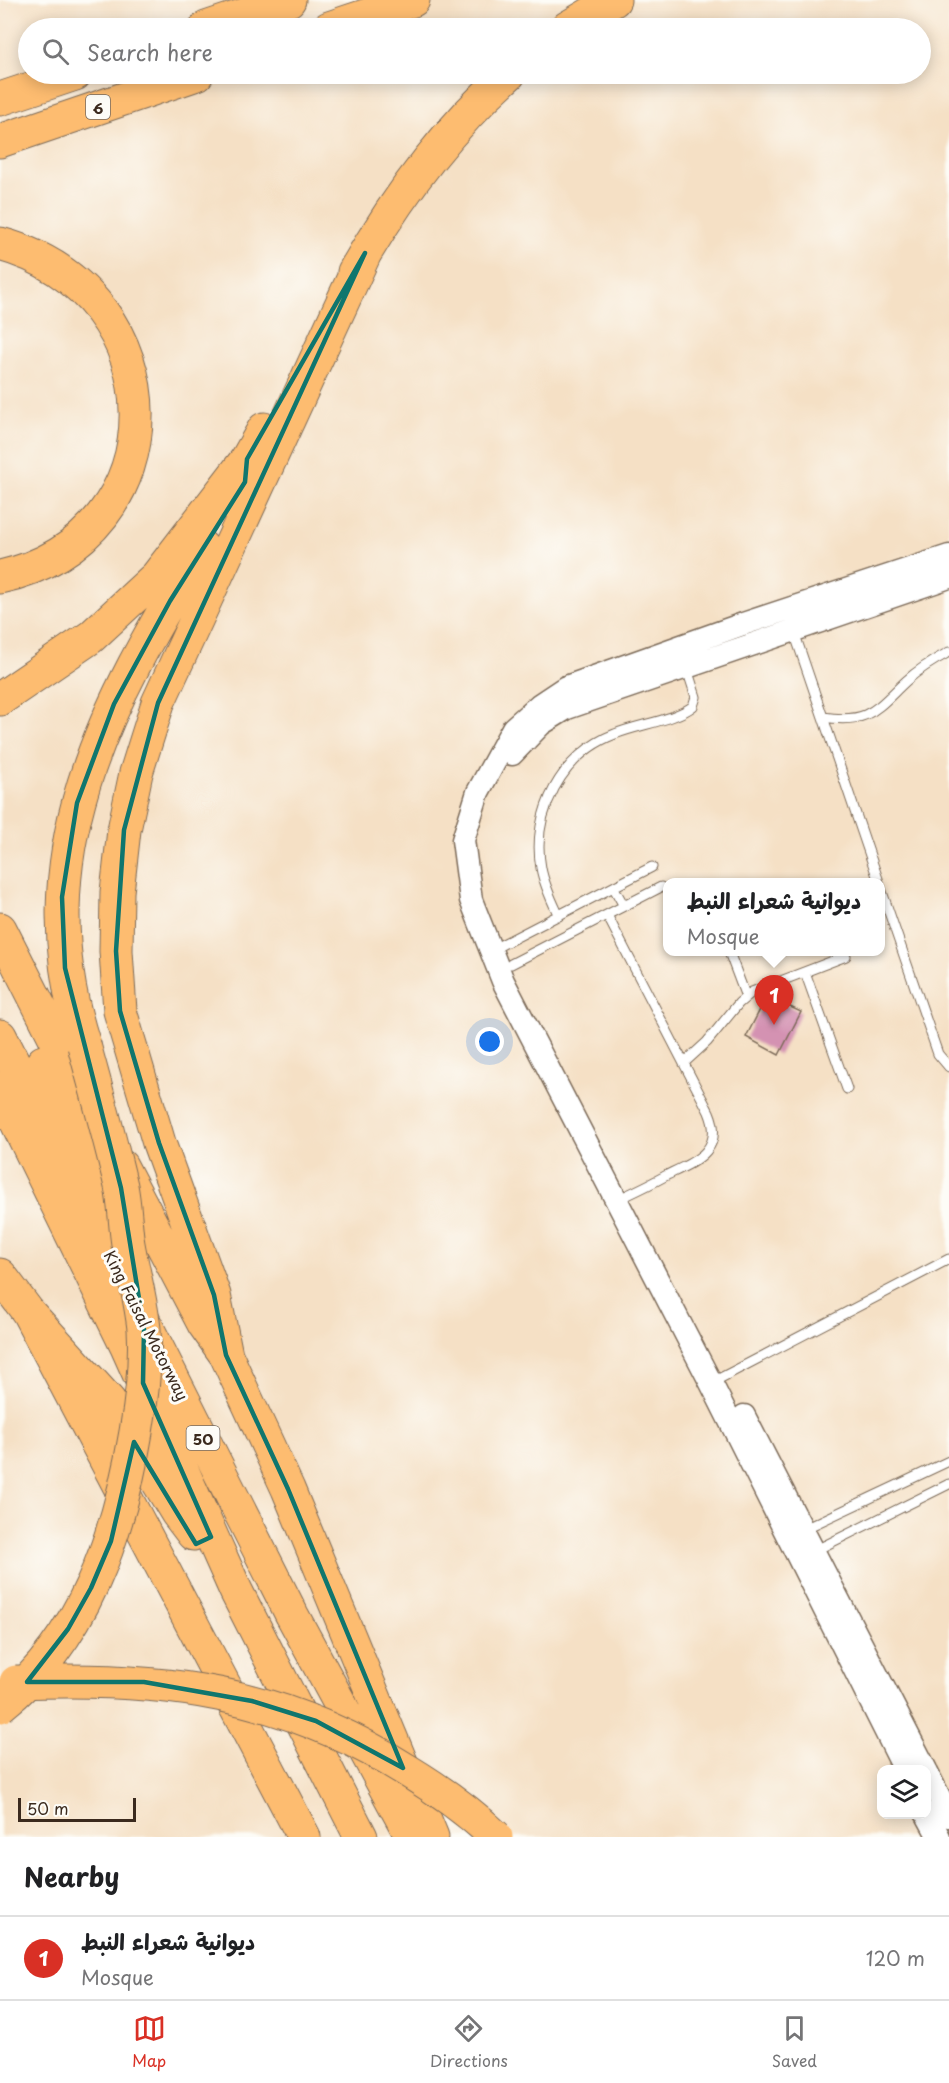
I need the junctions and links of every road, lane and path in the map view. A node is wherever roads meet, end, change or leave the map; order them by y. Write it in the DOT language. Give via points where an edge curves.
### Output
graph roads {
  1 [pos="289,0"];
  2 [pos="413,0"];
  3 [pos="614,0"];
  4 [pos="236,18"];
  5 [pos="359,18"];
  6 [pos="584,18"];
  7 [pos="45,84"];
  8 [pos="168,84"];
  9 [pos="498,84"];
  10 [pos="0,99"];
  11 [pos="0,141"];
  12 [pos="0,244"];
  13 [pos="365,253"];
  14 [pos="247,459"];
  15 [pos="949,556"];
  16 [pos="949,577"];
  17 [pos="0,578"];
  18 [pos="790,619"];
  19 [pos="949,652"];
  20 [pos="682,656"];
  21 [pos="3,698"];
  22 [pos="823,717"];
  23 [pos="652,867"];
  24 [pos="878,878"];
  25 [pos="661,887"];
  26 [pos="614,888"];
  27 [pos="885,899"];
  28 [pos="624,906"];
  29 [pos="607,915"];
  30 [pos="559,916"];
  31 [pos="0,929"];
  32 [pos="506,955"];
  33 [pos="731,956"];
  34 [pos="846,956"];
  35 [pos="805,972"];
  36 [pos="0,974"];
  37 [pos="746,997"];
  38 [pos="0,1036"];
  39 [pos="684,1064"];
  40 [pos="949,1067"];
  41 [pos="0,1088"];
  42 [pos="847,1089"];
  43 [pos="623,1197"];
  44 [pos="128,1246"];
  45 [pos="949,1259"];
  46 [pos="0,1275"];
  47 [pos="28,1312"];
  48 [pos="225,1355"];
  49 [pos="717,1380"];
  50 [pos="949,1461"];
  51 [pos="949,1484"];
  52 [pos="796,1533"];
  53 [pos="807,1555"];
  54 [pos="236,1591"];
  55 [pos="0,1683"];
  56 [pos="0,1706"];
  57 [pos="902,1765"];
  58 [pos="923,1765"];
  59 [pos="931,1780"];
  60 [pos="949,1816"];
  61 [pos="930,1819"];
  62 [pos="304,1837"];
  63 [pos="362,1837"];
  64 [pos="412,1837"];
  65 [pos="432,1837"];
  66 [pos="496,1837"];
  67 [pos="939,1837"];
  1 -- 4 [label="highway"];
  2 -- 5 [label="highway"];
  3 -- 6 [label="highway"];
  7 -- 10 [label="highway, 6"];
  8 -- 11 [label="highway, 6"];
  9 -- 13 [label="highway" via="418,173"];
  12 -- 17 [label="highway" via="64,274 95,301 124,349 132,373 137,416 136,435 125,471 96,524 49,561"];
  13 -- 14 [label="highway"];
  13 -- 48 [label="highway" via="158,703 136,773 124,830 117,892 120,1011 159,1143 214,1295"];
  14 -- 21 [label="highway" via="158,576 91,637"];
  14 -- 44 [label="highway, bridge" via="245,482 170,601 114,704 77,803 66,852 62,897 65,968 71,1005 121,1188"];
  15 -- 18 [label="street"];
  16 -- 18 [label="street"];
  18 -- 20 [label="street"];
  18 -- 22 [label="lane"];
  19 -- 22 [label="lane" via="918,670 867,716 844,720"];
  20 -- 30 [label="lane" via="696,697 693,706 595,744 578,757 553,789 540,828 539,849 544,879"];
  20 -- 32 [label="street" via="567,708 541,724 517,746 498,777 477,848 484,903"];
  20 -- 43 [label="street" via="567,687 538,705 513,728 492,761 464,840 471,900 503,981"];
  22 -- 24 [label="lane"];
  23 -- 26 [label="lane"];
  25 -- 28 [label="lane"];
  26 -- 28 [label="lane"];
  26 -- 30 [label="lane"];
  27 -- 40 [label="lane" via="938,1054"];
  28 -- 29 [label="lane"];
  29 -- 32 [label="lane"];
  29 -- 39 [label="lane"];
  30 -- 32 [label="lane"];
  31 -- 48 [label="highway" via="146,1217"];
  32 -- 43 [label="street"];
  33 -- 37 [label="lane"];
  34 -- 35 [label="lane"];
  35 -- 37 [label="lane"];
  35 -- 42 [label="lane"];
  36 -- 44 [label="highway"];
  37 -- 39 [label="lane"];
  38 -- 64 [label="highway, King Faisal Motorway / 50" via="292,1615"];
  39 -- 43 [label="lane" via="713,1122 711,1144 696,1161"];
  41 -- 54 [label="highway, King Faisal Motorway / 50" via="127,1347"];
  43 -- 49 [label="street"];
  44 -- 56 [label="highway, bridge" via="144,1329 144,1371 131,1464 111,1541 68,1629 44,1663"];
  45 -- 49 [label="lane"];
  46 -- 47 [label="highway"];
  47 -- 54 [label="highway" via="109,1401 177,1513"];
  47 -- 62 [label="highway"];
  48 -- 65 [label="highway" via="288,1489"];
  49 -- 52 [label="street"];
  50 -- 52 [label="lane"];
  51 -- 53 [label="lane"];
  52 -- 53 [label="street"];
  53 -- 57 [label="street"];
  53 -- 58 [label="street"];
  54 -- 63 [label="highway, King Faisal Motorway / 50"];
  55 -- 66 [label="highway, bridge" via="144,1682 199,1690 283,1710 316,1721 380,1753 441,1793"];
  59 -- 60 [label="street"];
  61 -- 67 [label="street"];
}
